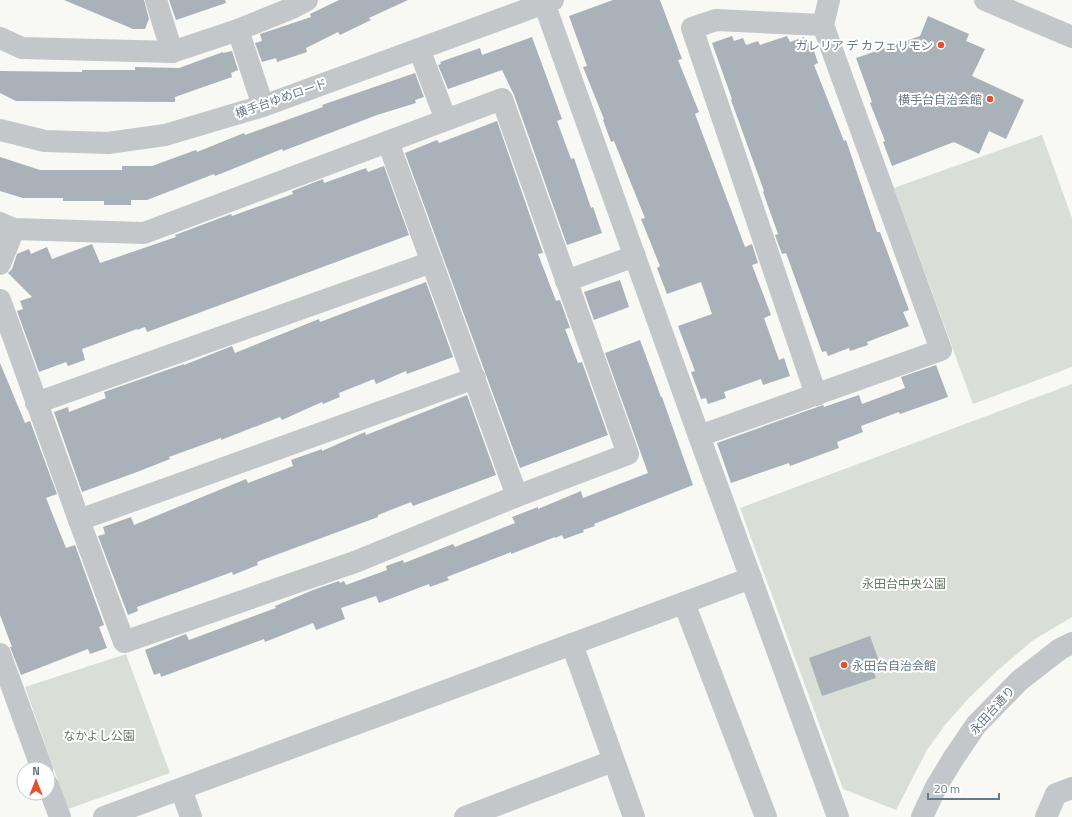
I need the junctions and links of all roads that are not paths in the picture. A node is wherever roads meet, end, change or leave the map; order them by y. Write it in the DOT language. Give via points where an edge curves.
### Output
graph roads {
  1 [pos="156,0"];
  2 [pos="829,0"];
  3 [pos="547,1"];
  4 [pos="996,2"];
  5 [pos="296,3"];
  6 [pos="823,25"];
  7 [pos="238,30"];
  8 [pos="1072,37"];
  9 [pos="0,38"];
  10 [pos="419,49"];
  11 [pos="172,52"];
  12 [pos="263,106"];
  13 [pos="446,120"];
  14 [pos="0,130"];
  15 [pos="388,142"];
  16 [pos="7,226"];
  17 [pos="635,256"];
  18 [pos="432,262"];
  19 [pos="0,264"];
  20 [pos="566,281"];
  21 [pos="0,300"];
  22 [pos="475,378"];
  23 [pos="816,395"];
  24 [pos="36,403"];
  25 [pos="699,436"];
  26 [pos="518,496"];
  27 [pos="79,520"];
  28 [pos="751,578"];
  29 [pos="684,602"];
  30 [pos="1072,643"];
  31 [pos="572,644"];
  32 [pos="0,654"];
  33 [pos="6,687"];
  34 [pos="38,761"];
  35 [pos="614,761"];
  36 [pos="181,788"];
  37 [pos="1072,788"];
  38 [pos="54,801"];
  39 [pos="60,817"];
  40 [pos="104,817"];
  41 [pos="191,817"];
  42 [pos="465,817"];
  43 [pos="634,817"];
  44 [pos="766,817"];
  45 [pos="838,817"];
  46 [pos="922,817"];
  47 [pos="1046,817"];
  1 -- 11 [label="street"];
  2 -- 6 [label="street"];
  3 -- 10 [label="street, 横手台ゆめロード"];
  3 -- 17 [label="street"];
  4 -- 8 [label="street"];
  5 -- 7 [label="street"];
  6 -- 23 [label="street" via="941,350"];
  6 -- 23 [label="street" via="716,20 692,28"];
  7 -- 11 [label="street"];
  7 -- 12 [label="street"];
  9 -- 11 [label="street" via="22,48"];
  10 -- 12 [label="street, 横手台ゆめロード"];
  10 -- 13 [label="street"];
  12 -- 14 [label="street, 横手台ゆめロード" via="165,135 108,143 45,141"];
  13 -- 15 [label="street"];
  13 -- 20 [label="street" via="502,99"];
  15 -- 16 [label="street" via="144,233"];
  15 -- 18 [label="street"];
  16 -- 19 [label="street"];
  17 -- 20 [label="street"];
  17 -- 25 [label="street"];
  18 -- 22 [label="street"];
  18 -- 24 [label="street"];
  20 -- 26 [label="street" via="628,454"];
  21 -- 24 [label="street"];
  22 -- 26 [label="street"];
  22 -- 27 [label="street"];
  23 -- 25 [label="street"];
  24 -- 27 [label="street"];
  25 -- 28 [label="street"];
  26 -- 27 [label="street" via="355,562 124,642"];
  28 -- 29 [label="street"];
  28 -- 45 [label="street"];
  29 -- 31 [label="street"];
  29 -- 44 [label="street"];
  30 -- 46 [label="street, 永田台通り" via="1060,649 1020,680 976,725 936,787"];
  31 -- 35 [label="street"];
  31 -- 36 [label="street"];
  32 -- 33 [label="street"];
  33 -- 34 [label="street"];
  35 -- 42 [label="street"];
  35 -- 43 [label="street"];
  36 -- 40 [label="street"];
  36 -- 41 [label="street"];
  37 -- 47 [label="street" via="1056,794"];
  38 -- 39 [label="street"];
}
